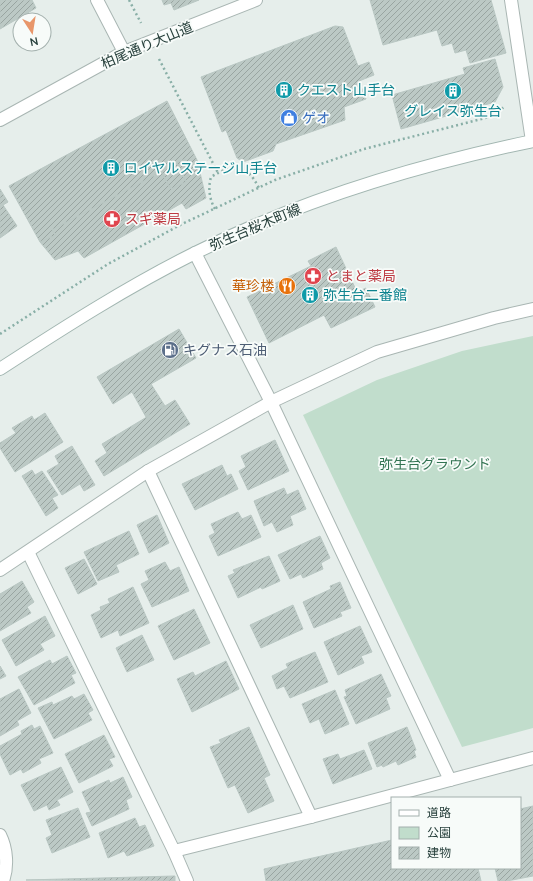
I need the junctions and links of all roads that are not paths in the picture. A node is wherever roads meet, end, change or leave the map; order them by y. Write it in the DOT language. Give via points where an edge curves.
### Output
graph roads {
  1 [pos="97,0"];
  2 [pos="256,0"];
  3 [pos="511,0"];
  4 [pos="124,52"];
  5 [pos="0,120"];
  6 [pos="533,141"];
  7 [pos="195,253"];
  8 [pos="533,309"];
  9 [pos="0,369"];
  10 [pos="271,402"];
  11 [pos="148,471"];
  12 [pos="28,552"];
  13 [pos="0,570"];
  14 [pos="533,758"];
  15 [pos="450,780"];
  16 [pos="311,817"];
  17 [pos="0,835"];
  18 [pos="174,851"];
  19 [pos="3,881"];
  20 [pos="187,881"];
  1 -- 4 [label="street"];
  2 -- 4 [label="street, 柏尾通り大山道"];
  3 -- 6 [label="street"];
  4 -- 5 [label="street, 柏尾通り大山道"];
  6 -- 7 [label="street, 弥生台桜木町線" via="400,174 297,208"];
  7 -- 9 [label="street, 弥生台桜木町線" via="85,313"];
  7 -- 10 [label="street"];
  8 -- 10 [label="street" via="377,352"];
  10 -- 11 [label="street"];
  10 -- 15 [label="street"];
  11 -- 12 [label="street"];
  11 -- 16 [label="street"];
  12 -- 13 [label="street"];
  12 -- 18 [label="street"];
  14 -- 15 [label="street"];
  15 -- 16 [label="street"];
  16 -- 18 [label="street"];
  17 -- 19 [label="street" via="4,843 7,870"];
  18 -- 20 [label="street"];
}
